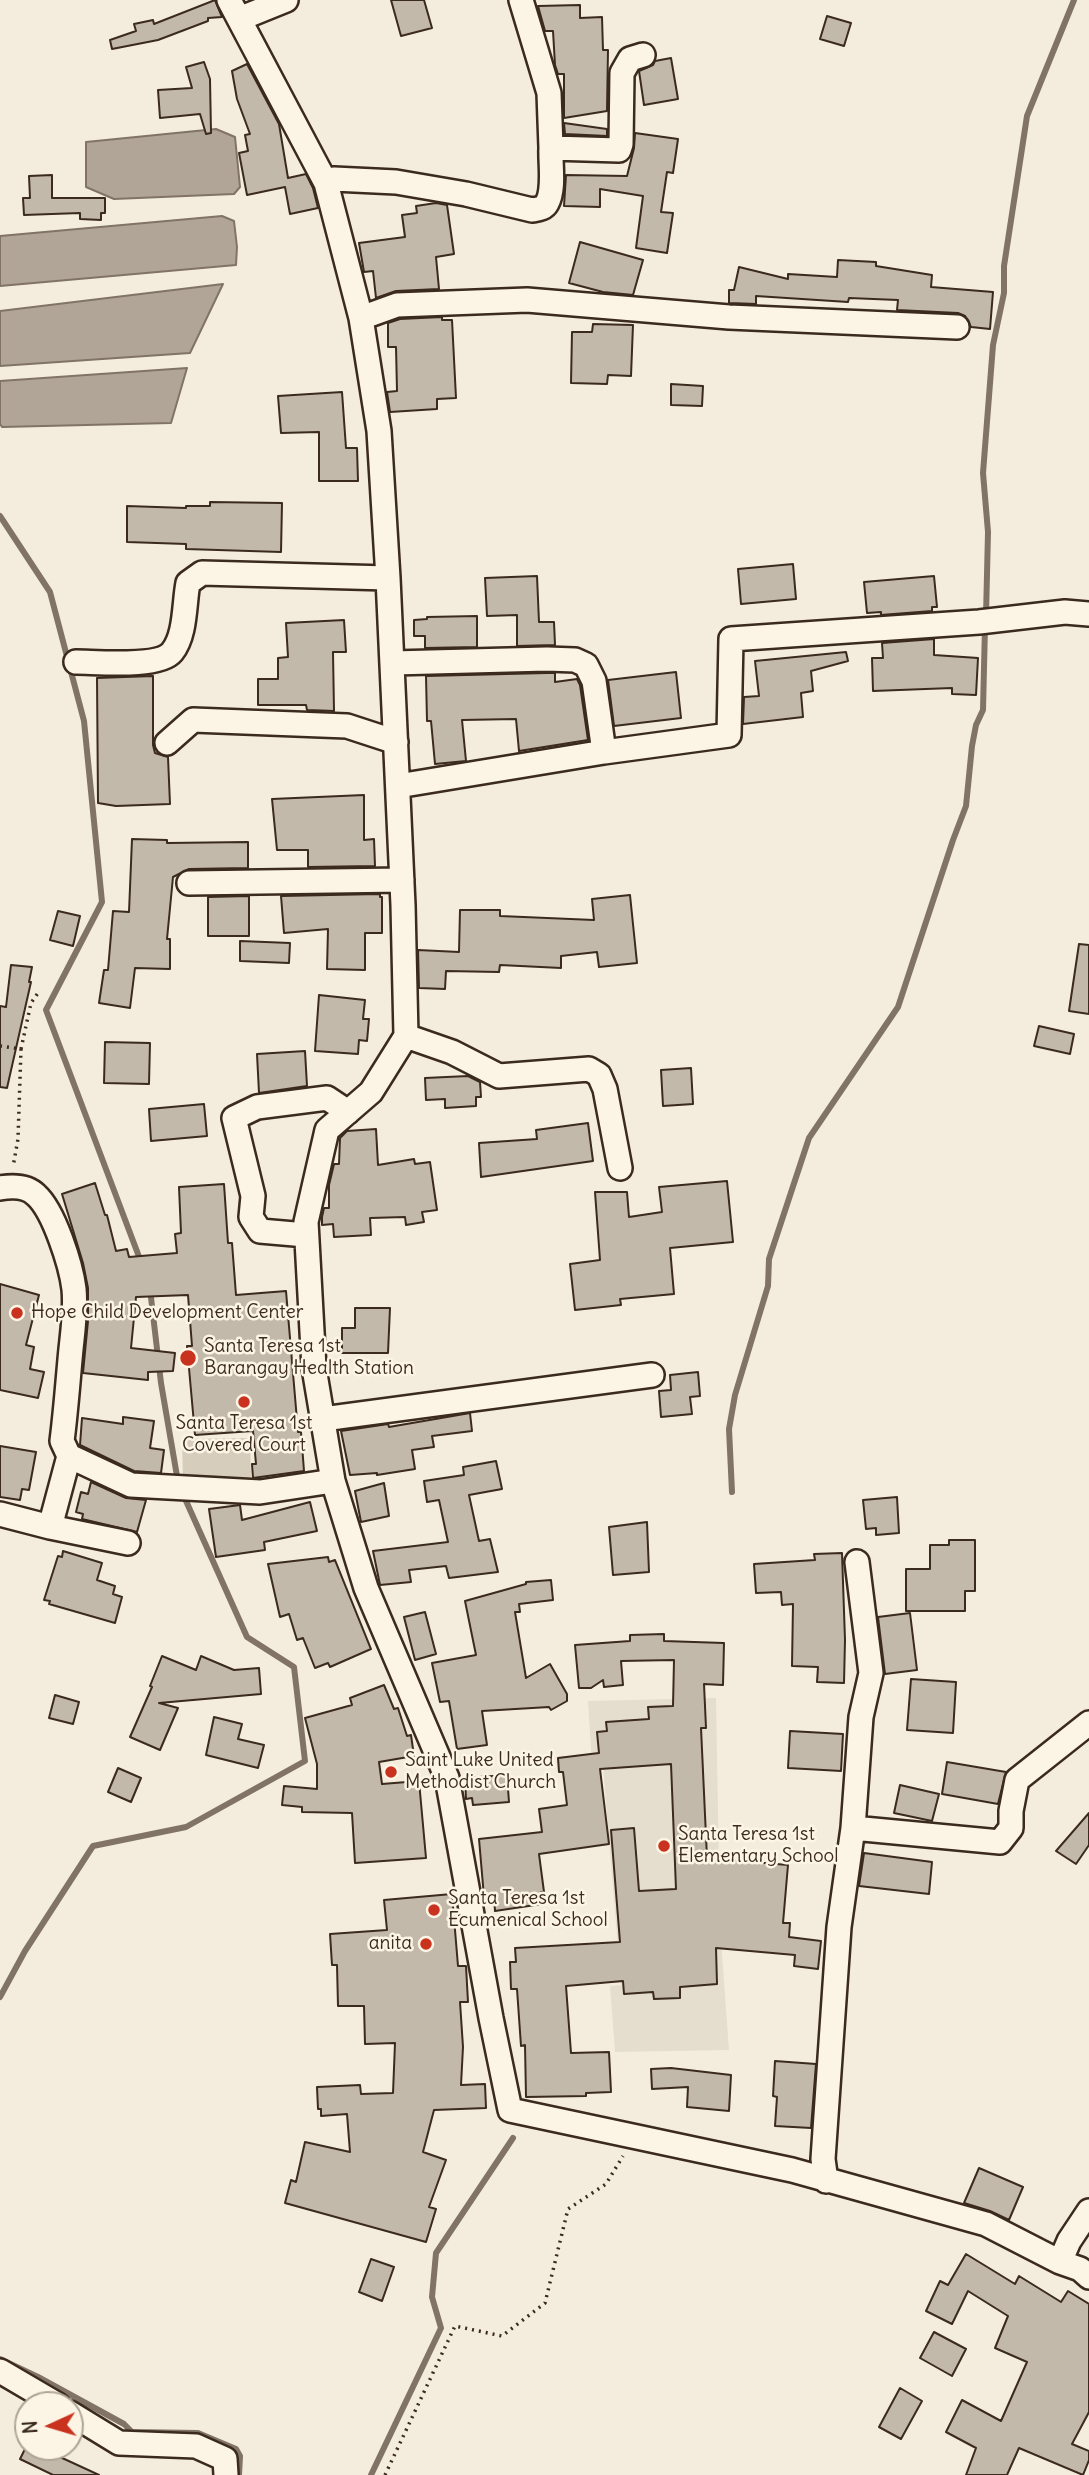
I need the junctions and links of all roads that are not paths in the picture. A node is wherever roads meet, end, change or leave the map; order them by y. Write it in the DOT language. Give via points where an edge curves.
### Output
graph roads {
  1 [pos="286,0"];
  2 [pos="521,0"];
  3 [pos="234,9"];
  4 [pos="643,55"];
  5 [pos="551,148"];
  6 [pos="326,183"];
  7 [pos="361,318"];
  8 [pos="957,327"];
  9 [pos="388,578"];
  10 [pos="1089,614"];
  11 [pos="76,662"];
  12 [pos="393,663"];
  13 [pos="396,742"];
  14 [pos="167,743"];
  15 [pos="604,752"];
  16 [pos="398,786"];
  17 [pos="402,880"];
  18 [pos="189,883"];
  19 [pos="406,1035"];
  20 [pos="348,1112"];
  21 [pos="620,1168"];
  22 [pos="5,1187"];
  23 [pos="306,1235"];
  24 [pos="652,1375"];
  25 [pos="323,1419"];
  26 [pos="68,1456"];
  27 [pos="333,1481"];
  28 [pos="0,1514"];
  29 [pos="50,1527"];
  30 [pos="128,1544"];
  31 [pos="857,1562"];
  32 [pos="1089,1723"];
  33 [pos="853,1828"];
  34 [pos="826,2181"];
  35 [pos="1089,2211"];
  36 [pos="1060,2263"];
  37 [pos="1089,2277"];
  38 [pos="0,2371"];
  39 [pos="34,2391"];
  40 [pos="84,2422"];
  41 [pos="226,2475"];
  1 -- 3 [label="street"];
  2 -- 5 [label="street" via="549,93"];
  3 -- 6 [label="street"];
  4 -- 5 [label="street" via="630,59 622,74 619,150"];
  5 -- 6 [label="street" via="548,202 532,210 396,182 334,179"];
  6 -- 7 [label="street"];
  7 -- 8 [label="street" via="397,305 527,300 729,317"];
  7 -- 9 [label="street" via="379,431"];
  9 -- 11 [label="street" via="202,573 188,583 181,632 172,652 157,661"];
  9 -- 12 [label="street"];
  10 -- 15 [label="street" via="1065,612 731,639 729,735"];
  12 -- 13 [label="street"];
  12 -- 15 [label="street" via="547,659 586,664 594,681"];
  13 -- 14 [label="street" via="347,726 193,720"];
  13 -- 16 [label="street"];
  15 -- 16 [label="street"];
  16 -- 17 [label="street"];
  17 -- 18 [label="street"];
  17 -- 19 [label="street"];
  19 -- 20 [label="street" via="371,1092"];
  19 -- 21 [label="street" via="499,1076 589,1069 599,1075"];
  20 -- 23 [label="street" via="327,1130"];
  20 -- 23 [label="street" via="327,1098 257,1107 234,1118 253,1196 251,1217 260,1231"];
  22 -- 26 [label="street" via="35,1194 47,1210 74,1289 62,1441"];
  23 -- 25 [label="street" via="314,1368"];
  24 -- 25 [label="street"];
  25 -- 27 [label="street"];
  26 -- 27 [label="street" via="131,1485 260,1492"];
  26 -- 29 [label="street"];
  27 -- 34 [label="street" via="366,1588 447,1778 510,2110"];
  28 -- 29 [label="street"];
  29 -- 30 [label="street"];
  31 -- 33 [label="street" via="871,1673 861,1717"];
  32 -- 33 [label="street" via="1017,1780 1011,1828 1000,1842"];
  33 -- 34 [label="street" via="839,1927 823,2160"];
  34 -- 36 [label="street" via="986,2224"];
  35 -- 36 [label="street"];
  36 -- 37 [label="street"];
  38 -- 39 [label="street"];
  40 -- 41 [label="street" via="119,2443 196,2446 225,2459"];
}
